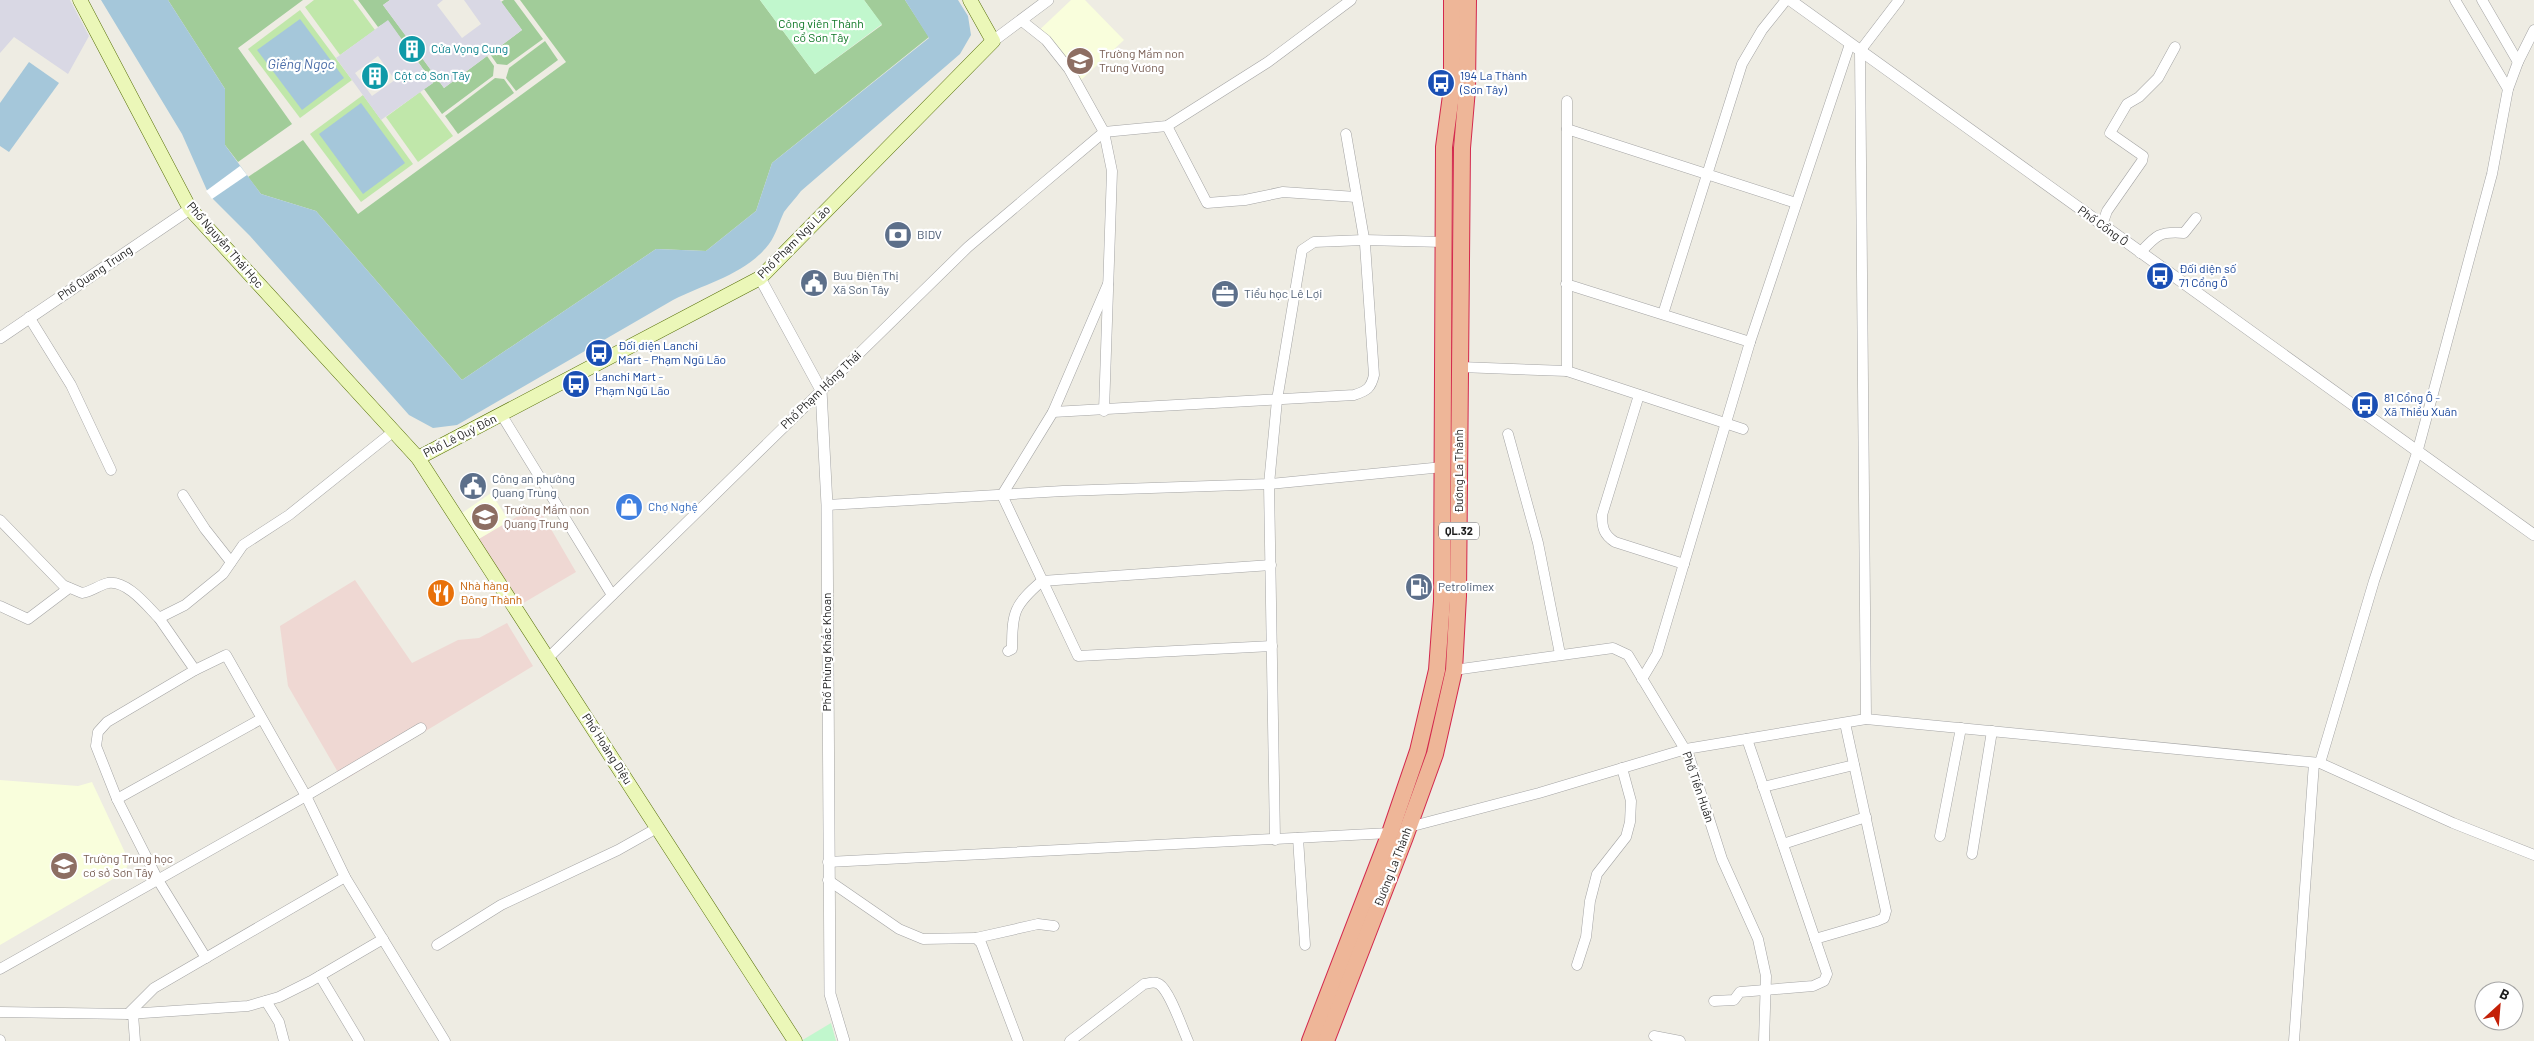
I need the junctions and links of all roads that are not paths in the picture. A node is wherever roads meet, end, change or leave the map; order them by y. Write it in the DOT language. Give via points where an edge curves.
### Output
graph roads {
  1 [pos="80,0"];
  2 [pos="970,0"];
  3 [pos="1048,0"];
  4 [pos="1351,0"];
  5 [pos="1452,0"];
  6 [pos="1468,0"];
  7 [pos="1788,0"];
  8 [pos="1898,0"];
  9 [pos="2455,0"];
  10 [pos="2482,0"];
  11 [pos="1022,21"];
  12 [pos="2534,30"];
  13 [pos="993,41"];
  14 [pos="1850,44"];
  15 [pos="2176,47"];
  16 [pos="1860,51"];
  17 [pos="2518,62"];
  18 [pos="2508,89"];
  19 [pos="1567,101"];
  20 [pos="1167,126"];
  21 [pos="1567,129"];
  22 [pos="1104,132"];
  23 [pos="1346,134"];
  24 [pos="1707,174"];
  25 [pos="1356,197"];
  26 [pos="1796,203"];
  27 [pos="190,208"];
  28 [pos="2196,218"];
  29 [pos="2102,226"];
  30 [pos="1364,240"];
  31 [pos="1444,242"];
  32 [pos="2140,253"];
  33 [pos="760,278"];
  34 [pos="1108,284"];
  35 [pos="1566,284"];
  36 [pos="1663,314"];
  37 [pos="29,317"];
  38 [pos="0,338"];
  39 [pos="1750,342"];
  40 [pos="1460,368"];
  41 [pos="1567,371"];
  42 [pos="821,390"];
  43 [pos="1639,395"];
  44 [pos="1277,400"];
  45 [pos="1104,411"];
  46 [pos="1053,412"];
  47 [pos="501,414"];
  48 [pos="1726,424"];
  49 [pos="1743,429"];
  50 [pos="394,431"];
  51 [pos="1508,434"];
  52 [pos="2417,452"];
  53 [pos="418,458"];
  54 [pos="1443,467"];
  55 [pos="111,470"];
  56 [pos="1269,484"];
  57 [pos="183,495"];
  58 [pos="1002,495"];
  59 [pos="827,505"];
  60 [pos="0,520"];
  61 [pos="2534,535"];
  62 [pos="231,562"];
  63 [pos="1684,564"];
  64 [pos="1271,565"];
  65 [pos="1042,581"];
  66 [pos="69,588"];
  67 [pos="612,595"];
  68 [pos="0,606"];
  69 [pos="159,618"];
  70 [pos="1272,646"];
  71 [pos="1008,651"];
  72 [pos="1560,654"];
  73 [pos="548,658"];
  74 [pos="195,670"];
  75 [pos="1454,670"];
  76 [pos="1642,679"];
  77 [pos="261,718"];
  78 [pos="1866,719"];
  79 [pos="1845,723"];
  80 [pos="421,728"];
  81 [pos="1961,728"];
  82 [pos="1992,731"];
  83 [pos="1747,739"];
  84 [pos="1686,749"];
  85 [pos="2317,763"];
  86 [pos="1854,765"];
  87 [pos="1622,768"];
  88 [pos="1763,787"];
  89 [pos="306,796"];
  90 [pos="116,799"];
  91 [pos="1866,816"];
  92 [pos="1409,827"];
  93 [pos="657,828"];
  94 [pos="1390,833"];
  95 [pos="1940,836"];
  96 [pos="1298,838"];
  97 [pos="1275,840"];
  98 [pos="1783,844"];
  99 [pos="1972,854"];
  100 [pos="2534,856"];
  101 [pos="828,862"];
  102 [pos="345,877"];
  103 [pos="158,880"];
  104 [pos="828,880"];
  105 [pos="1054,926"];
  106 [pos="976,938"];
  107 [pos="383,939"];
  108 [pos="1815,939"];
  109 [pos="437,945"];
  110 [pos="1306,945"];
  111 [pos="206,958"];
  112 [pos="1577,965"];
  113 [pos="0,969"];
  114 [pos="320,976"];
  115 [pos="1766,990"];
  116 [pos="266,1001"];
  117 [pos="1714,1002"];
  118 [pos="0,1012"];
  119 [pos="131,1014"];
  120 [pos="1654,1036"];
  121 [pos="793,1040"];
  122 [pos="135,1041"];
  123 [pos="284,1041"];
  124 [pos="359,1041"];
  125 [pos="445,1041"];
  126 [pos="844,1041"];
  127 [pos="1018,1041"];
  128 [pos="1070,1041"];
  129 [pos="1188,1041"];
  130 [pos="1310,1041"];
  131 [pos="1326,1041"];
  132 [pos="1680,1041"];
  133 [pos="1764,1041"];
  134 [pos="2294,1041"];
  1 -- 27 [label="main road, Phố Nguyễn Thái Học"];
  2 -- 13 [label="main road"];
  3 -- 11 [label="street"];
  4 -- 20 [label="street" via="1268,62"];
  5 -- 31 [label="highway, Đường La Thành / QL.32" via="1452,88 1444,147"];
  6 -- 40 [label="highway, Đường La Thành / QL.32" via="1467,89 1462,148"];
  7 -- 14 [label="street, Phố Cổng Ô"];
  7 -- 24 [label="street" via="1762,30 1742,64"];
  8 -- 16 [label="street"];
  9 -- 18 [label="street"];
  10 -- 17 [label="street"];
  11 -- 13 [label="street"];
  11 -- 22 [label="street" via="1046,40 1069,69"];
  12 -- 17 [label="street"];
  13 -- 33 [label="main road, Phố Phạm Ngũ Lão"];
  14 -- 16 [label="street, Phố Cổng Ô"];
  14 -- 26 [label="street"];
  15 -- 29 [label="street" via="2158,78 2127,104 2110,133 2143,156 2107,211"];
  16 -- 29 [label="street, Phố Cổng Ô"];
  16 -- 78 [label="street"];
  17 -- 18 [label="street"];
  18 -- 52 [label="street" via="2492,174"];
  19 -- 21 [label="street"];
  20 -- 22 [label="street"];
  20 -- 25 [label="street" via="1207,203 1283,192"];
  21 -- 24 [label="street"];
  21 -- 35 [label="street"];
  22 -- 34 [label="street" via="1112,171"];
  22 -- 42 [label="street, Phố Phạm Hồng Thái" via="968,248"];
  23 -- 25 [label="street"];
  24 -- 26 [label="street"];
  24 -- 36 [label="street"];
  25 -- 30 [label="street"];
  26 -- 39 [label="street"];
  27 -- 37 [label="street, Phố Quang Trung"];
  27 -- 50 [label="main road, Phố Nguyễn Thái Học"];
  28 -- 32 [label="street" via="2184,233 2166,232 2155,237"];
  29 -- 32 [label="street, Phố Cổng Ô"];
  30 -- 31 [label="street"];
  30 -- 44 [label="street" via="1314,242 1302,250"];
  30 -- 44 [label="street" via="1372,384 1367,392 1354,395"];
  31 -- 54 [label="highway, Đường La Thành / QL.32"];
  32 -- 52 [label="street, Phố Cổng Ô"];
  33 -- 42 [label="street, Phố Phùng Khắc Khoan"];
  33 -- 47 [label="main road, Phố Phạm Ngũ Lão"];
  34 -- 45 [label="street"];
  34 -- 46 [label="street"];
  35 -- 36 [label="street"];
  35 -- 41 [label="street"];
  36 -- 39 [label="street"];
  37 -- 38 [label="street, Phố Quang Trung"];
  37 -- 55 [label="street" via="71,385"];
  39 -- 48 [label="street"];
  40 -- 41 [label="street"];
  40 -- 75 [label="highway, Đường La Thành / QL.32" via="1458,596"];
  41 -- 43 [label="street"];
  42 -- 59 [label="street, Phố Phùng Khắc Khoan"];
  42 -- 67 [label="street, Phố Phạm Hồng Thái"];
  43 -- 48 [label="street"];
  43 -- 63 [label="street" via="1602,515 1602,526 1606,536 1615,542"];
  44 -- 45 [label="street"];
  44 -- 56 [label="street"];
  45 -- 46 [label="street"];
  46 -- 58 [label="street"];
  47 -- 53 [label="main road, Phố Lê Quý Đôn"];
  47 -- 67 [label="street, Phố Lê Quý Đôn"];
  48 -- 49 [label="street"];
  48 -- 63 [label="street"];
  50 -- 53 [label="main road, Phố Nguyễn Thái Học"];
  50 -- 62 [label="street" via="290,515 243,545"];
  51 -- 72 [label="street" via="1538,543"];
  52 -- 61 [label="street, Phố Cổng Ô"];
  52 -- 85 [label="street"];
  53 -- 73 [label="main road, Phố Hoàng Diệu"];
  54 -- 56 [label="street"];
  54 -- 94 [label="highway, Đường La Thành / QL.32" via="1442,601 1437,670 1418,751"];
  56 -- 58 [label="street"];
  56 -- 64 [label="street"];
  57 -- 62 [label="street"];
  58 -- 59 [label="street"];
  58 -- 65 [label="street"];
  59 -- 101 [label="street, Phố Phùng Khắc Khoan"];
  60 -- 66 [label="street" via="51,574"];
  62 -- 69 [label="street" via="222,574 185,605"];
  63 -- 76 [label="street" via="1657,654"];
  64 -- 65 [label="street"];
  64 -- 70 [label="street"];
  65 -- 70 [label="street" via="1078,656"];
  65 -- 71 [label="street" via="1017,606 1012,649"];
  66 -- 68 [label="street" via="28,618"];
  66 -- 69 [label="street" via="82,593 107,584 122,586"];
  67 -- 73 [label="street, Phố Phạm Hồng Thái"];
  69 -- 74 [label="street"];
  70 -- 97 [label="street"];
  72 -- 75 [label="street, Phố Tiền Huân"];
  72 -- 76 [label="street, Phố Tiền Huân" via="1620,650 1628,655"];
  73 -- 93 [label="main road, Phố Hoàng Diệu"];
  74 -- 77 [label="street" via="226,655"];
  74 -- 90 [label="street" via="107,722 98,732 96,746"];
  75 -- 92 [label="highway, Đường La Thành / QL.32" via="1435,754"];
  76 -- 84 [label="street, Phố Tiền Huân"];
  77 -- 89 [label="street"];
  77 -- 90 [label="street"];
  78 -- 79 [label="street"];
  78 -- 81 [label="street"];
  79 -- 83 [label="street"];
  79 -- 86 [label="street"];
  80 -- 89 [label="street"];
  81 -- 82 [label="street"];
  81 -- 95 [label="street"];
  82 -- 85 [label="street"];
  82 -- 99 [label="street"];
  83 -- 84 [label="street"];
  83 -- 88 [label="street"];
  84 -- 87 [label="street"];
  84 -- 115 [label="street, Phố Tiền Huân" via="1722,860 1758,939"];
  85 -- 100 [label="street"];
  85 -- 134 [label="street"];
  86 -- 88 [label="street"];
  86 -- 91 [label="street"];
  87 -- 92 [label="street"];
  87 -- 112 [label="street" via="1631,801 1630,822 1626,837 1597,874 1586,936"];
  88 -- 98 [label="street"];
  89 -- 102 [label="street"];
  89 -- 103 [label="street"];
  90 -- 103 [label="street"];
  91 -- 98 [label="street"];
  91 -- 108 [label="street" via="1886,911 1884,918"];
  92 -- 131 [label="highway, Đường La Thành / QL.32"];
  93 -- 109 [label="street" via="502,905"];
  93 -- 121 [label="main road, Phố Hoàng Diệu"];
  94 -- 96 [label="street"];
  94 -- 130 [label="highway, Đường La Thành / QL.32"];
  96 -- 97 [label="street"];
  96 -- 110 [label="street"];
  97 -- 101 [label="street"];
  98 -- 108 [label="street"];
  101 -- 104 [label="street, Phố Phùng Khắc Khoan"];
  102 -- 107 [label="street"];
  102 -- 111 [label="street"];
  103 -- 111 [label="street"];
  103 -- 113 [label="street"];
  104 -- 106 [label="street" via="899,929 923,939"];
  104 -- 126 [label="street, Phố Phùng Khắc Khoan" via="830,994"];
  105 -- 106 [label="street" via="1038,924"];
  106 -- 127 [label="street" via="981,943"];
  107 -- 114 [label="street"];
  107 -- 125 [label="street"];
  108 -- 115 [label="street" via="1827,974 1824,981 1813,986"];
  111 -- 119 [label="street" via="154,988"];
  114 -- 116 [label="street"];
  114 -- 124 [label="street"];
  115 -- 117 [label="street" via="1740,992 1734,1000"];
  115 -- 133 [label="street, Phố Tiền Huân"];
  116 -- 119 [label="street" via="212,1010"];
  116 -- 123 [label="street" via="279,1022"];
  118 -- 119 [label="street"];
  119 -- 122 [label="street"];
  120 -- 132 [label="street"];
  128 -- 129 [label="street" via="1144,984 1152,982 1160,985 1169,998"];
}
